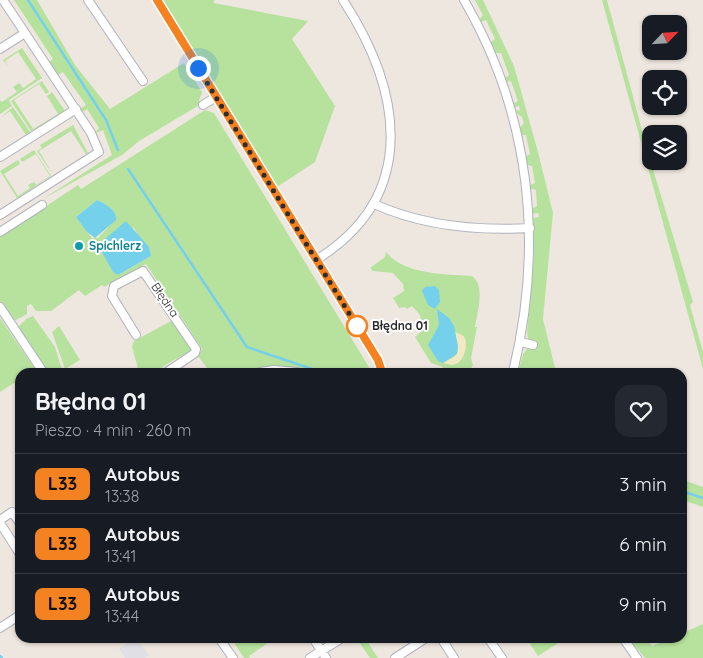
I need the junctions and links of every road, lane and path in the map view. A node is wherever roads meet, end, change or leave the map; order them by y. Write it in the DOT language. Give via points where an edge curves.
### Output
graph roads {
  1 [pos="3,0"];
  2 [pos="88,0"];
  3 [pos="157,0"];
  4 [pos="344,0"];
  5 [pos="464,0"];
  6 [pos="24,33"];
  7 [pos="0,49"];
  8 [pos="143,81"];
  9 [pos="216,97"];
  10 [pos="203,105"];
  11 [pos="76,109"];
  12 [pos="523,120"];
  13 [pos="514,122"];
  14 [pos="0,157"];
  15 [pos="39,200"];
  16 [pos="374,204"];
  17 [pos="0,215"];
  18 [pos="530,228"];
  19 [pos="0,232"];
  20 [pos="316,260"];
  21 [pos="0,307"];
  22 [pos="136,335"];
  23 [pos="521,342"];
  24 [pos="533,345"];
  25 [pos="40,368"];
  26 [pos="173,368"];
  27 [pos="381,368"];
  28 [pos="514,368"];
  29 [pos="15,516"];
  30 [pos="0,521"];
  31 [pos="15,546"];
  32 [pos="15,618"];
  33 [pos="0,628"];
  34 [pos="222,643"];
  35 [pos="316,643"];
  36 [pos="334,643"];
  37 [pos="418,643"];
  38 [pos="444,643"];
  39 [pos="492,643"];
  40 [pos="626,643"];
  41 [pos="322,651"];
  42 [pos="233,658"];
  43 [pos="310,658"];
  44 [pos="326,658"];
  45 [pos="395,658"];
  46 [pos="454,658"];
  47 [pos="502,658"];
  48 [pos="636,658"];
  1 -- 6 [label="street"];
  2 -- 8 [label="street"];
  3 -- 9 [label="street"];
  4 -- 16 [label="street" via="372,52 390,110 390,154"];
  5 -- 13 [label="street" via="488,47"];
  6 -- 7 [label="street"];
  6 -- 11 [label="street"];
  9 -- 10 [label="street"];
  9 -- 20 [label="street"];
  11 -- 14 [label="street"];
  11 -- 15 [label="street" via="99,152"];
  12 -- 13 [label="street"];
  13 -- 18 [label="street" via="525,177"];
  15 -- 17 [label="street"];
  15 -- 19 [label="street"];
  16 -- 18 [label="street" via="441,224 493,229"];
  16 -- 20 [label="street" via="343,240"];
  18 -- 23 [label="street" via="529,288"];
  20 -- 27 [label="street"];
  21 -- 25 [label="street"];
  22 -- 26 [label="street, Błędna" via="112,291 114,286 143,271 196,349"];
  23 -- 24 [label="street"];
  23 -- 28 [label="street"];
  29 -- 30 [label="street" via="12,512"];
  30 -- 31 [label="street"];
  32 -- 33 [label="street"];
  34 -- 42 [label="street"];
  35 -- 41 [label="street"];
  36 -- 41 [label="street"];
  37 -- 45 [label="street"];
  38 -- 46 [label="street"];
  39 -- 47 [label="street"];
  40 -- 48 [label="street"];
  41 -- 43 [label="street"];
  41 -- 44 [label="street"];
}
